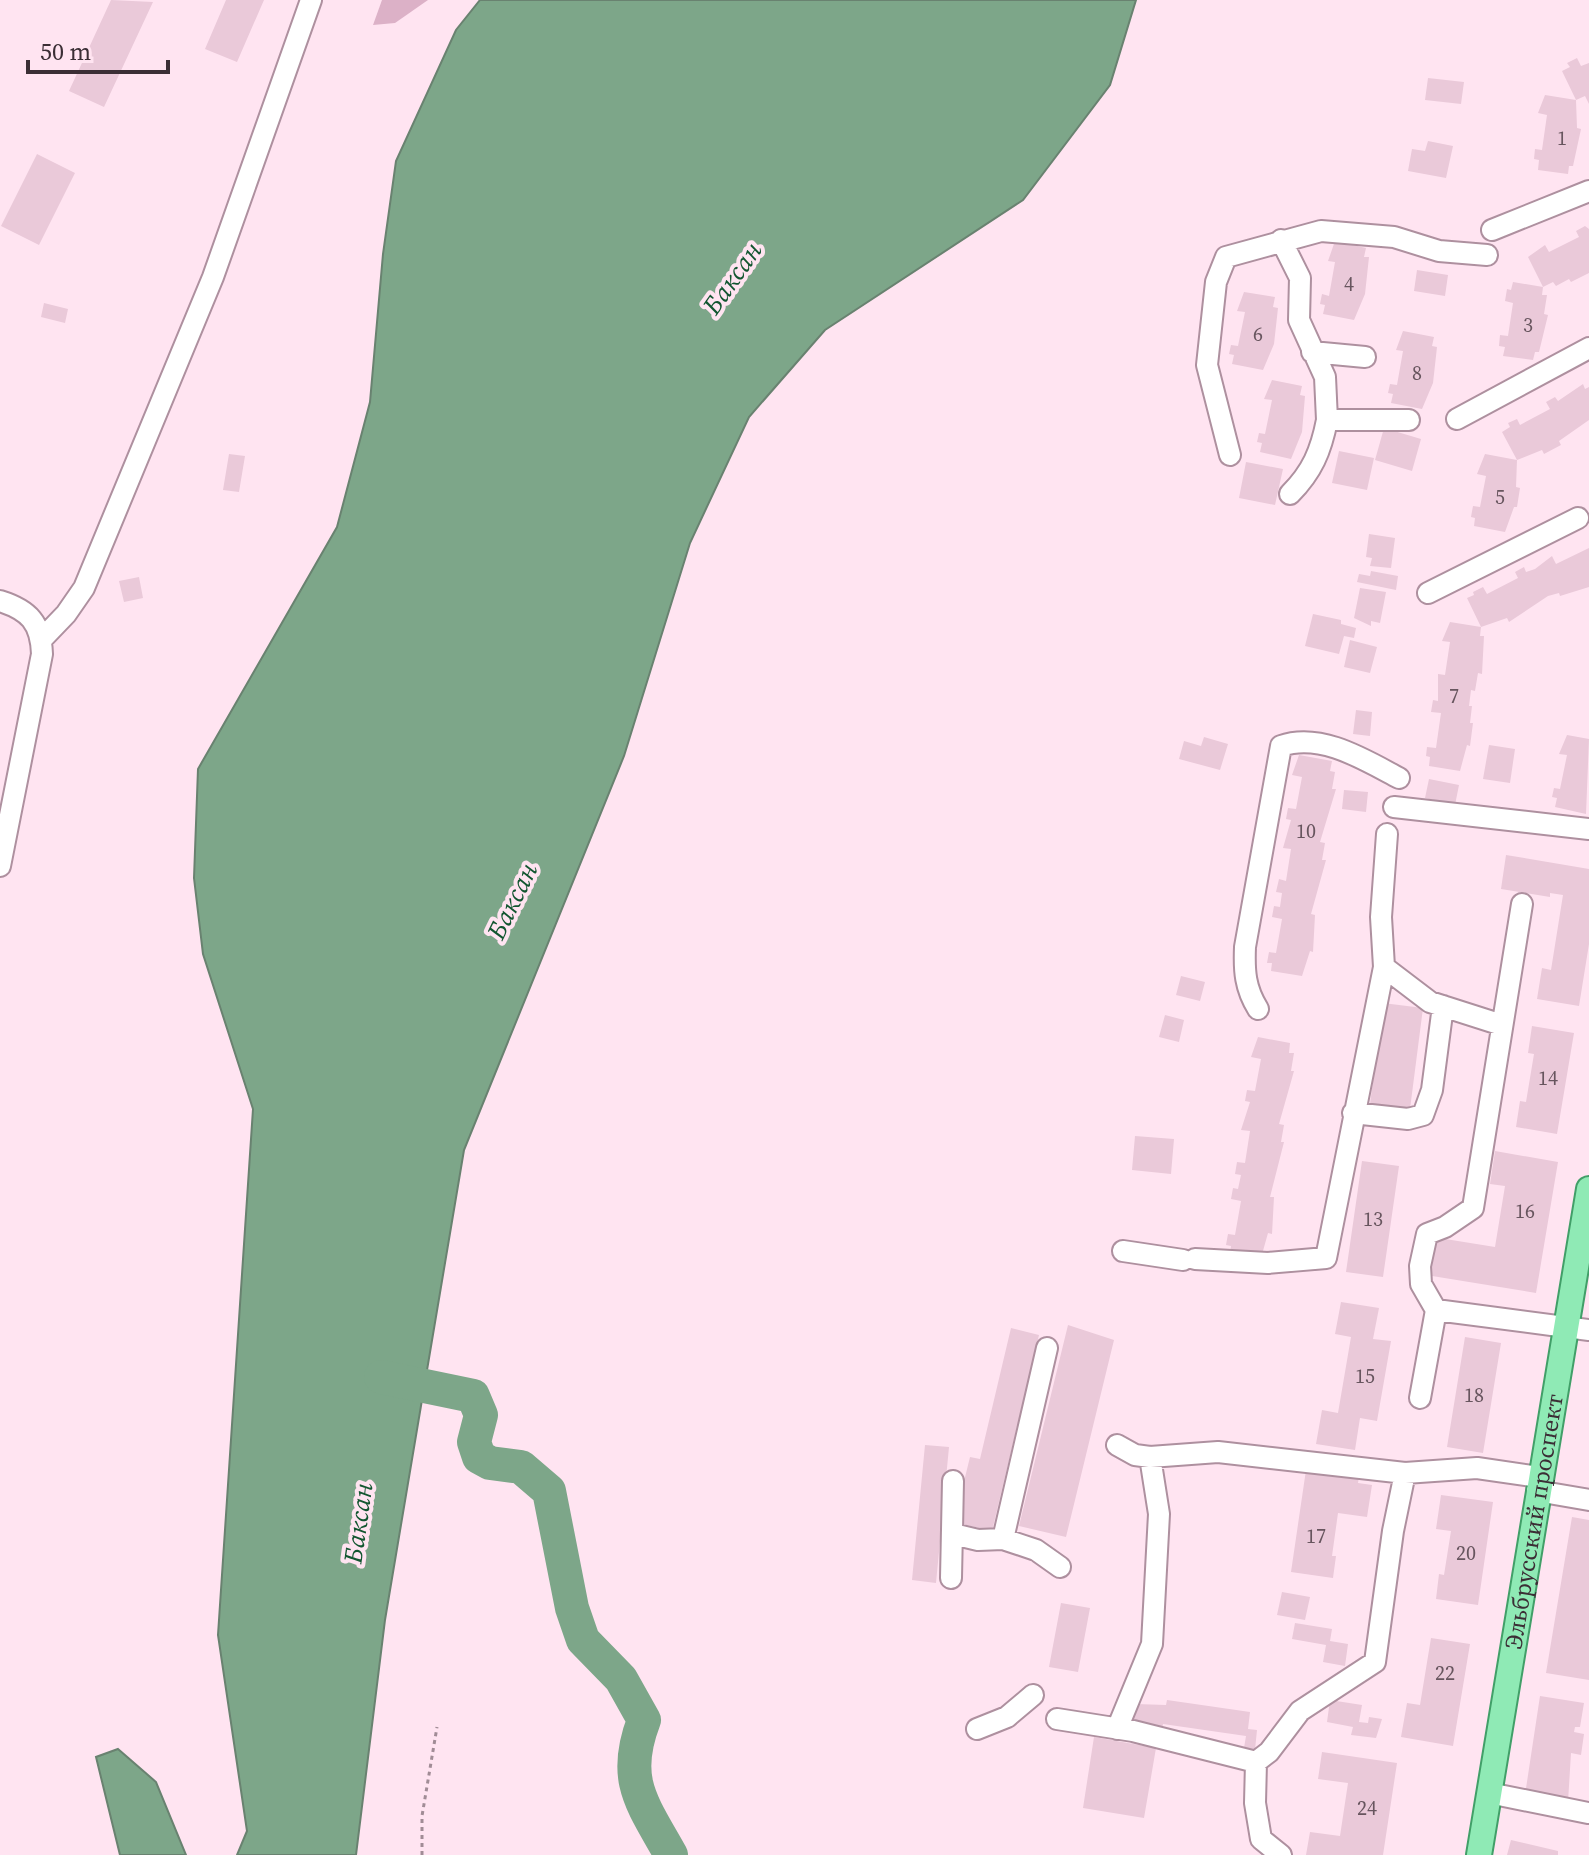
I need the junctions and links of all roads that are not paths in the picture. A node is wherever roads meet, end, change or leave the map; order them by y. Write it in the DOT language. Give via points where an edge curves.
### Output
graph roads {
  1 [pos="311,0"];
  2 [pos="1589,191"];
  3 [pos="1492,230"];
  4 [pos="1281,240"];
  5 [pos="1487,255"];
  6 [pos="1589,348"];
  7 [pos="1312,352"];
  8 [pos="1365,357"];
  9 [pos="1457,419"];
  10 [pos="1327,420"];
  11 [pos="1409,420"];
  12 [pos="1230,455"];
  13 [pos="1290,494"];
  14 [pos="1578,518"];
  15 [pos="1428,593"];
  16 [pos="0,601"];
  17 [pos="42,639"];
  18 [pos="1399,778"];
  19 [pos="1394,807"];
  20 [pos="1589,829"];
  21 [pos="1387,834"];
  22 [pos="0,866"];
  23 [pos="1522,904"];
  24 [pos="1384,967"];
  25 [pos="1443,1006"];
  26 [pos="1258,1009"];
  27 [pos="1502,1025"];
  28 [pos="1353,1113"];
  29 [pos="1589,1189"];
  30 [pos="1123,1251"];
  31 [pos="1436,1310"];
  32 [pos="1565,1326"];
  33 [pos="1589,1330"];
  34 [pos="1047,1348"];
  35 [pos="1420,1398"];
  36 [pos="1117,1445"];
  37 [pos="1150,1457"];
  38 [pos="1405,1473"];
  39 [pos="953,1481"];
  40 [pos="1538,1484"];
  41 [pos="1589,1500"];
  42 [pos="953,1534"];
  43 [pos="1003,1539"];
  44 [pos="1060,1567"];
  45 [pos="951,1578"];
  46 [pos="1033,1695"];
  47 [pos="1057,1719"];
  48 [pos="977,1729"];
  49 [pos="1117,1729"];
  50 [pos="1256,1762"];
  51 [pos="1489,1793"];
  52 [pos="1588,1813"];
  53 [pos="1281,1855"];
  54 [pos="1479,1855"];
  1 -- 17 [label="street" via="167,393 84,588"];
  2 -- 3 [label="street"];
  4 -- 5 [label="street" via="1321,231 1394,237 1439,251"];
  4 -- 7 [label="street" via="1300,278 1299,320"];
  4 -- 12 [label="street" via="1226,257 1216,282 1207,365"];
  6 -- 9 [label="street"];
  7 -- 8 [label="street"];
  7 -- 10 [label="street" via="1325,377"];
  10 -- 11 [label="street"];
  10 -- 13 [label="street" via="1322,447 1308,475"];
  14 -- 15 [label="street"];
  16 -- 17 [label="street" via="23,608"];
  17 -- 22 [label="street" via="41,673"];
  18 -- 26 [label="street" via="1339,748 1294,741 1281,746 1245,947 1244,973"];
  19 -- 20 [label="street"];
  21 -- 24 [label="street" via="1381,917"];
  23 -- 27 [label="street"];
  24 -- 25 [label="street"];
  24 -- 28 [label="street"];
  25 -- 27 [label="street"];
  25 -- 28 [label="street" via="1432,1090 1423,1115 1408,1119"];
  27 -- 31 [label="street" via="1473,1208 1427,1234 1421,1284"];
  28 -- 30 [label="street" via="1326,1258 1268,1263"];
  29 -- 32 [label="main road, Эльбрусский проспект"];
  31 -- 32 [label="street"];
  31 -- 35 [label="street"];
  32 -- 33 [label="street"];
  32 -- 40 [label="main road, Эльбрусский проспект"];
  34 -- 43 [label="street"];
  36 -- 37 [label="street"];
  37 -- 38 [label="street" via="1218,1452"];
  37 -- 49 [label="street" via="1159,1514 1152,1644"];
  38 -- 40 [label="street" via="1477,1468"];
  38 -- 50 [label="street" via="1375,1662 1300,1711"];
  39 -- 42 [label="street"];
  40 -- 41 [label="street"];
  40 -- 51 [label="main road, Эльбрусский проспект"];
  42 -- 43 [label="street"];
  42 -- 45 [label="street"];
  43 -- 44 [label="street" via="1036,1550"];
  46 -- 48 [label="street" via="1007,1717"];
  47 -- 49 [label="street"];
  49 -- 50 [label="street"];
  50 -- 53 [label="street" via="1261,1839"];
  51 -- 52 [label="street"];
  51 -- 54 [label="main road, Эльбрусский проспект"];
}
